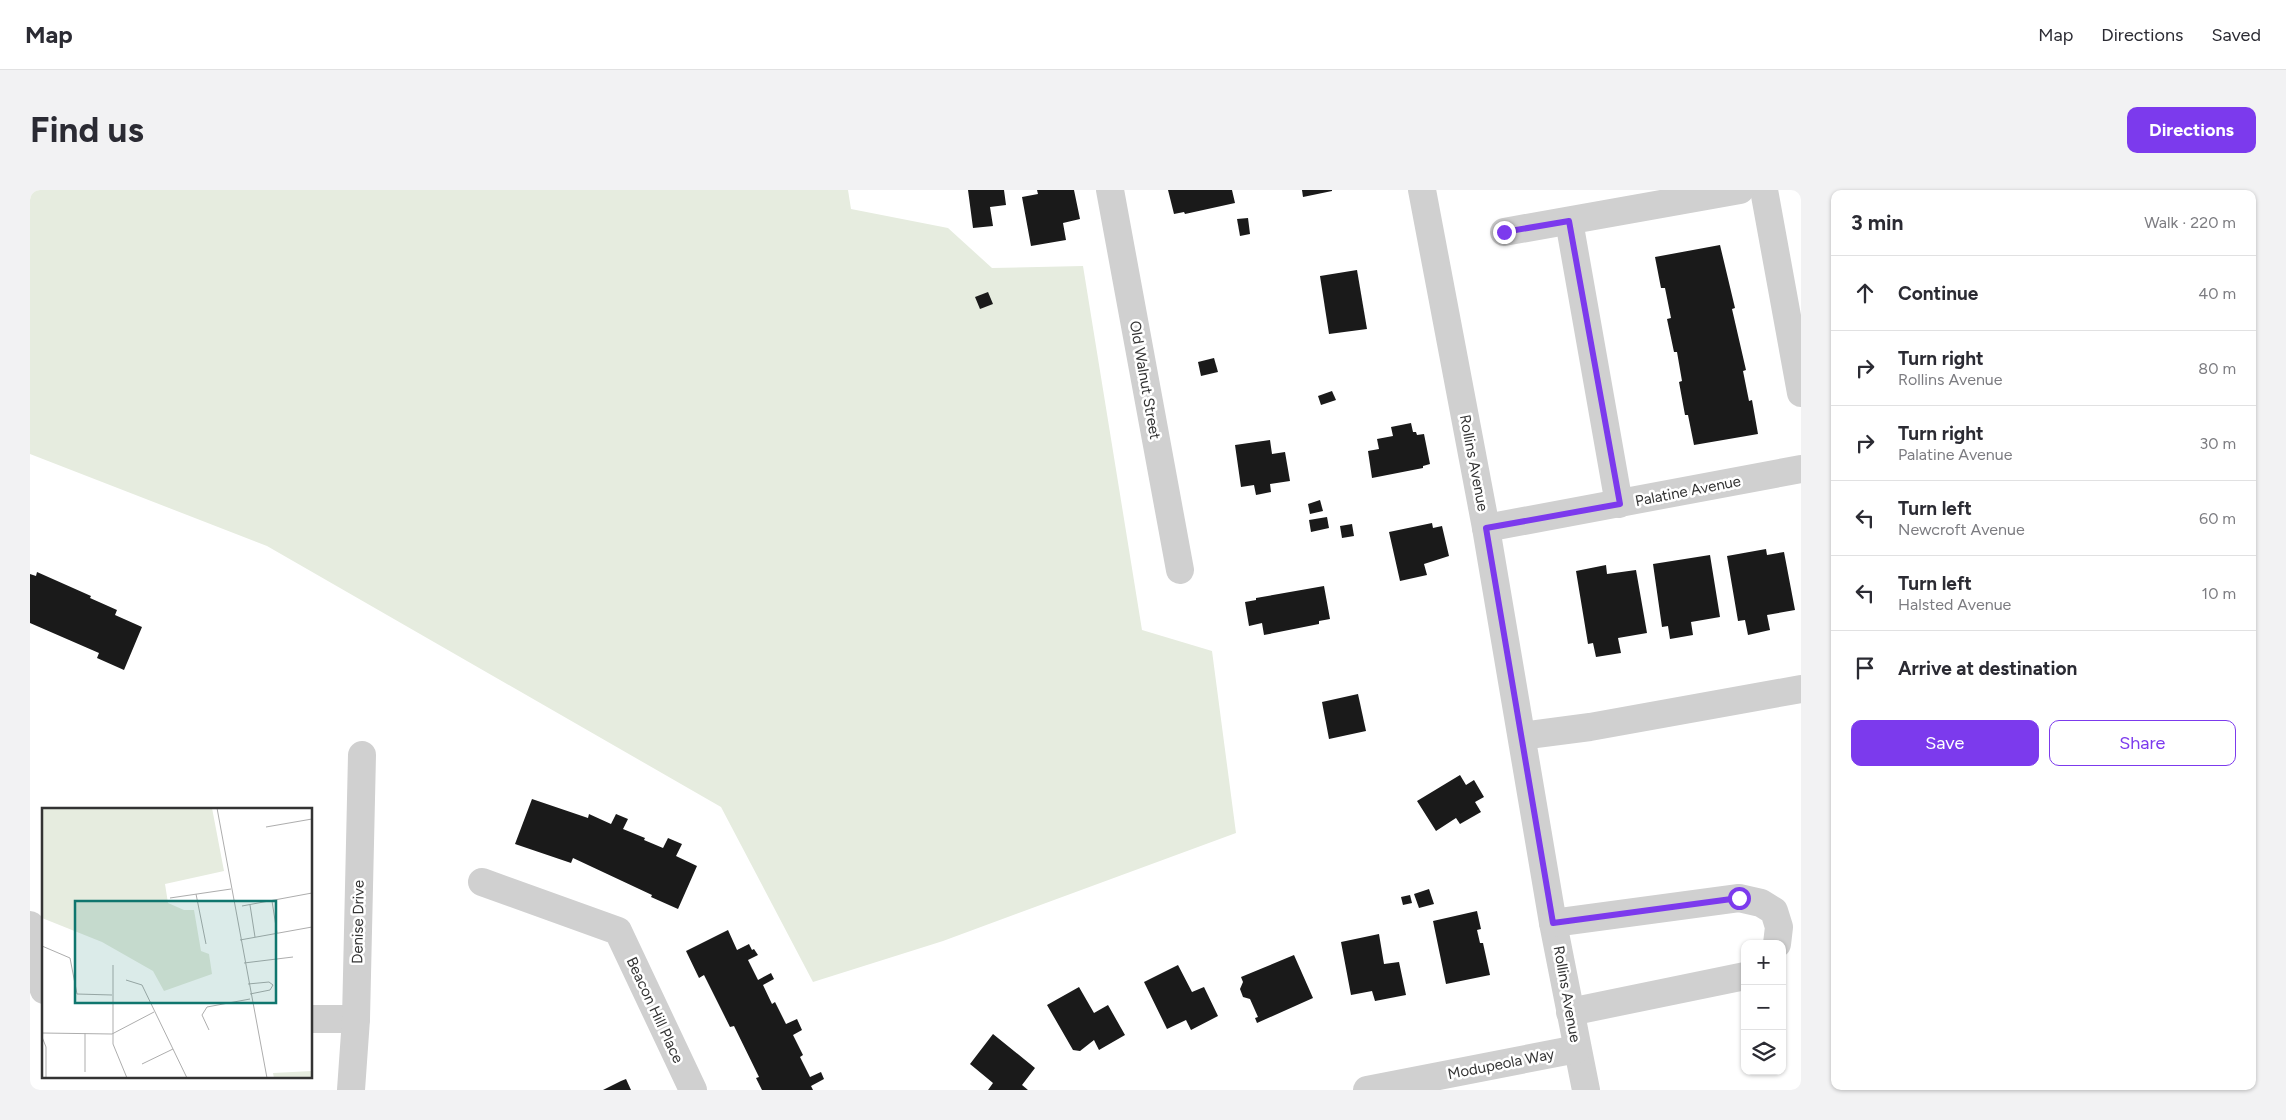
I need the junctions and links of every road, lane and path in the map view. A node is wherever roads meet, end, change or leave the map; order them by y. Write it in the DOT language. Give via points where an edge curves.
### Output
graph roads {
  1 [pos="1110,190"];
  2 [pos="1422,190"];
  3 [pos="1740,190"];
  4 [pos="1764,190"];
  5 [pos="1569,221"];
  6 [pos="1504,232"];
  7 [pos="1801,393"];
  8 [pos="1801,469"];
  9 [pos="1620,504"];
  10 [pos="1486,528"];
  11 [pos="1180,570"];
  12 [pos="1801,689"];
  13 [pos="1522,736"];
  14 [pos="362,755"];
  15 [pos="482,882"];
  16 [pos="1553,923"];
  17 [pos="30,925"];
  18 [pos="1777,940"];
  19 [pos="1741,977"];
  20 [pos="42,985"];
  21 [pos="1570,1012"];
  22 [pos="312,1019"];
  23 [pos="356,1019"];
  24 [pos="1576,1049"];
  25 [pos="351,1090"];
  26 [pos="693,1090"];
  27 [pos="1367,1090"];
  28 [pos="1586,1090"];
  1 -- 11 [label="street, Old Walnut Street"];
  2 -- 10 [label="street, Rollins Avenue"];
  3 -- 5 [label="street"];
  4 -- 7 [label="street"];
  5 -- 6 [label="street"];
  5 -- 9 [label="street"];
  8 -- 9 [label="street, Palatine Avenue"];
  9 -- 10 [label="street, Palatine Avenue"];
  10 -- 13 [label="street, Rollins Avenue"];
  12 -- 13 [label="street"];
  13 -- 16 [label="street, Rollins Avenue"];
  14 -- 23 [label="street, Denise Drive"];
  15 -- 26 [label="street, Beacon Hill Place" via="618,930"];
  16 -- 18 [label="street" via="1739,898 1761,903 1774,911"];
  16 -- 21 [label="street, Rollins Avenue"];
  17 -- 20 [label="street"];
  19 -- 21 [label="street"];
  21 -- 24 [label="street, Rollins Avenue"];
  22 -- 23 [label="street"];
  23 -- 25 [label="street, Denise Drive"];
  24 -- 27 [label="street, Modupeola Way"];
  24 -- 28 [label="street, Rollins Avenue"];
}
